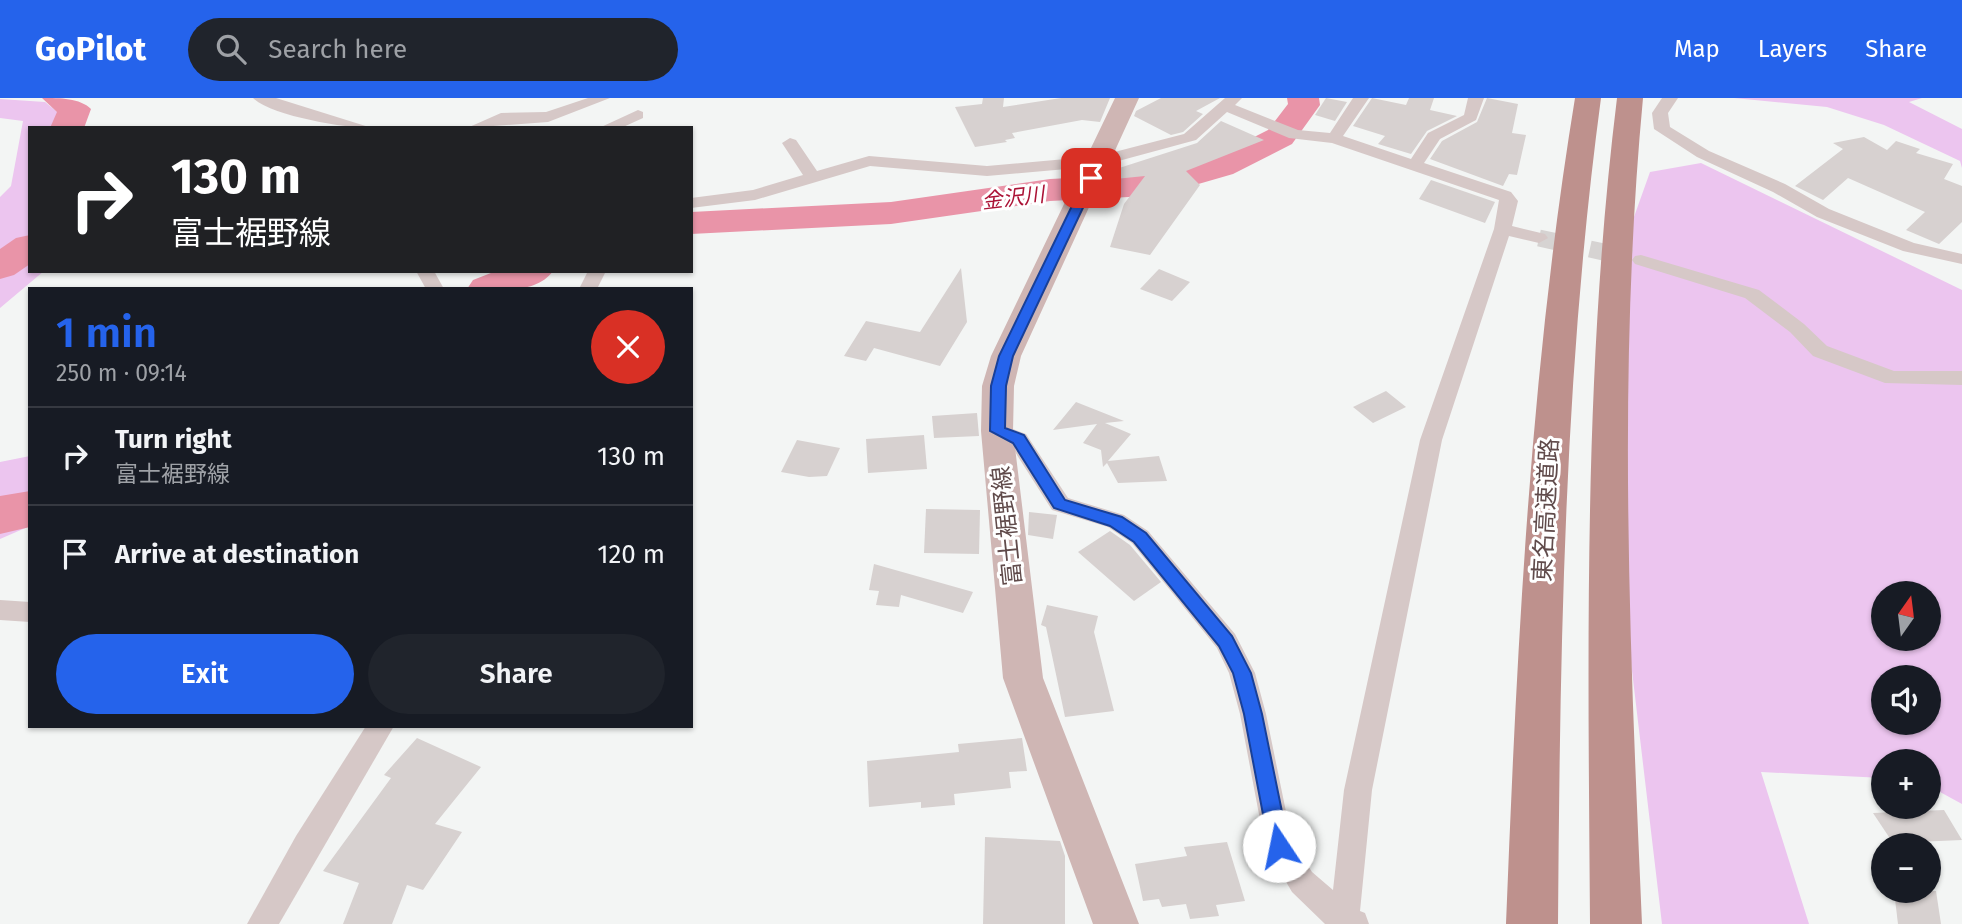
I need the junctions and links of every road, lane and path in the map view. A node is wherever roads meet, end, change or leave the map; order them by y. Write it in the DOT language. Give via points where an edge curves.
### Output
graph roads {
  1 [pos="261,98"];
  2 [pos="603,98"];
  3 [pos="1127,98"];
  4 [pos="1361,98"];
  5 [pos="1476,98"];
  6 [pos="1588,98"];
  7 [pos="1630,98"];
  8 [pos="1670,98"];
  9 [pos="1230,103"];
  10 [pos="639,115"];
  11 [pos="356,126"];
  12 [pos="480,126"];
  13 [pos="612,126"];
  14 [pos="1334,138"];
  15 [pos="790,142"];
  16 [pos="1415,164"];
  17 [pos="813,178"];
  18 [pos="1090,181"];
  19 [pos="693,203"];
  20 [pos="1503,229"];
  21 [pos="1539,237"];
  22 [pos="1962,259"];
  23 [pos="1641,260"];
  24 [pos="1962,378"];
  25 [pos="997,431"];
  26 [pos="0,610"];
  27 [pos="28,612"];
  28 [pos="380,728"];
  29 [pos="1347,923"];
  30 [pos="261,924"];
  31 [pos="1116,924"];
  32 [pos="1532,924"];
  33 [pos="1616,924"];
  1 -- 11 [label="street"];
  2 -- 12 [label="street" via="548,117 501,117"];
  3 -- 18 [label="main road, 富士裾野線"];
  4 -- 14 [label="street"];
  5 -- 16 [label="street" via="1471,117 1434,136"];
  6 -- 32 [label="highway, 東名高速道路" via="1578,156 1545,493"];
  7 -- 33 [label="highway" via="1609,314 1607,547"];
  8 -- 22 [label="street" via="1660,113 1662,129 1703,154 1878,237"];
  9 -- 14 [label="street" via="1295,135"];
  9 -- 18 [label="street" via="1190,137"];
  10 -- 13 [label="street"];
  14 -- 16 [label="street"];
  15 -- 17 [label="street"];
  16 -- 20 [label="street" via="1505,196 1509,201"];
  17 -- 18 [label="street" via="869,161"];
  17 -- 19 [label="street" via="755,195"];
  18 -- 25 [label="main road, 富士裾野線" via="1006,356"];
  20 -- 21 [label="street"];
  20 -- 29 [label="street" via="1431,440 1358,790"];
  23 -- 24 [label="street" via="1752,294 1820,351 1892,378"];
  25 -- 29 [label="street" via="1018,439 1060,504 1116,521 1140,537 1226,641 1242,673 1253,714 1279,846 1302,882"];
  25 -- 31 [label="main road, 富士裾野線" via="1024,678"];
  26 -- 27 [label="street"];
  28 -- 30 [label="street"];
}
